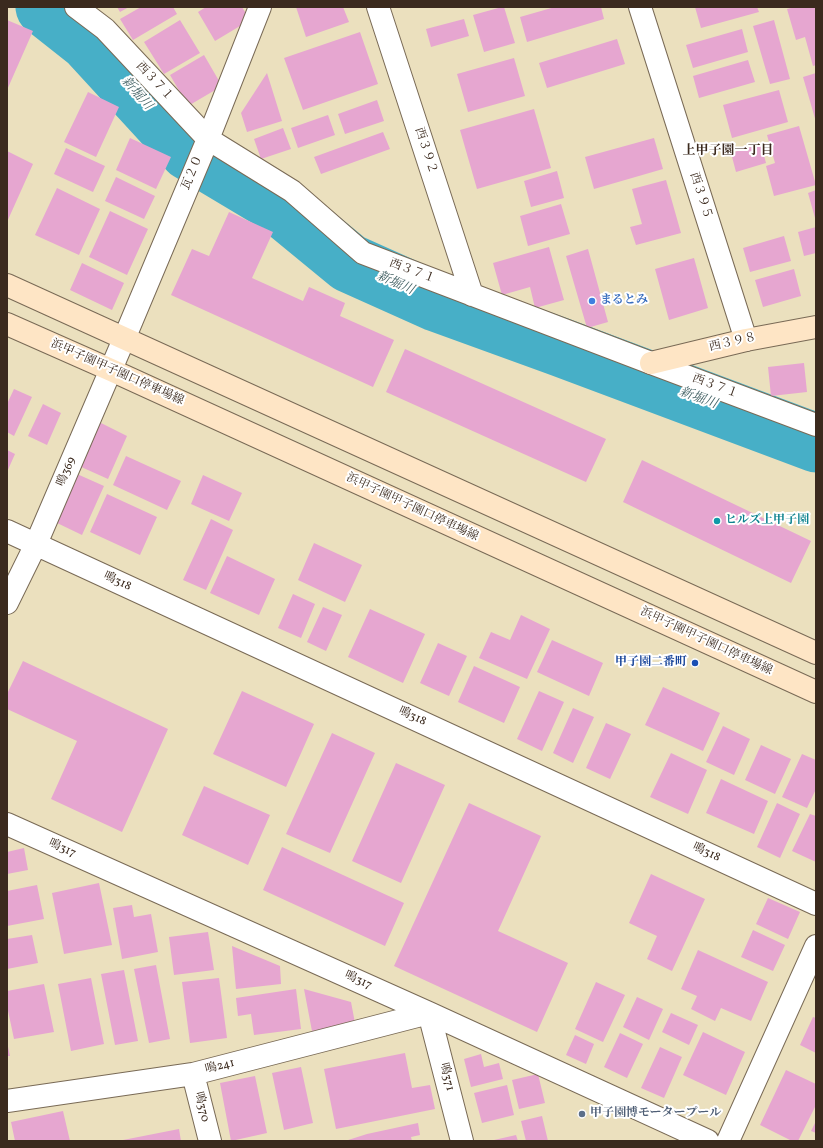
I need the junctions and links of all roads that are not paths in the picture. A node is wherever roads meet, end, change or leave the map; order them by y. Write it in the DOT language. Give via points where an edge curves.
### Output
graph roads {
  1 [pos="76,7"];
  2 [pos="260,7"];
  3 [pos="378,7"];
  4 [pos="640,7"];
  5 [pos="202,153"];
  6 [pos="7,285"];
  7 [pos="472,295"];
  8 [pos="7,324"];
  9 [pos="816,327"];
  10 [pos="124,339"];
  11 [pos="746,340"];
  12 [pos="651,364"];
  13 [pos="111,370"];
  14 [pos="816,425"];
  15 [pos="7,531"];
  16 [pos="36,544"];
  17 [pos="7,603"];
  18 [pos="816,653"];
  19 [pos="816,692"];
  20 [pos="7,824"];
  21 [pos="816,904"];
  22 [pos="816,946"];
  23 [pos="430,1013"];
  24 [pos="193,1074"];
  25 [pos="7,1101"];
  26 [pos="210,1141"];
  27 [pos="462,1141"];
  28 [pos="708,1141"];
  29 [pos="728,1141"];
  1 -- 5 [label="street, 西３７１" via="105,29"];
  2 -- 5 [label="street, 瓦２０"];
  3 -- 7 [label="street, 西３９２"];
  4 -- 11 [label="street, 西３９５"];
  5 -- 7 [label="street, 西３７１" via="292,191 363,253"];
  5 -- 10 [label="street, 瓦２０"];
  6 -- 10 [label="main road"];
  7 -- 12 [label="street, 西３７１"];
  8 -- 13 [label="main road, 浜甲子園甲子園口停車場線"];
  9 -- 11 [label="main road, 西３９８"];
  10 -- 13 [label="street, 鳴369"];
  10 -- 18 [label="main road"];
  11 -- 12 [label="main road, 西３９８"];
  12 -- 14 [label="street, 西３７１"];
  13 -- 16 [label="street, 鳴369"];
  13 -- 19 [label="main road, 浜甲子園甲子園口停車場線"];
  15 -- 16 [label="street, 鳴318"];
  16 -- 17 [label="street, 鳴369"];
  16 -- 21 [label="street, 鳴318"];
  20 -- 23 [label="street, 鳴317"];
  22 -- 29 [label="street"];
  23 -- 24 [label="street, 鳴241"];
  23 -- 27 [label="street, 鳴371"];
  23 -- 28 [label="street, 鳴317"];
  24 -- 25 [label="street, 鳴241"];
  24 -- 26 [label="street, 鳴370"];
}
